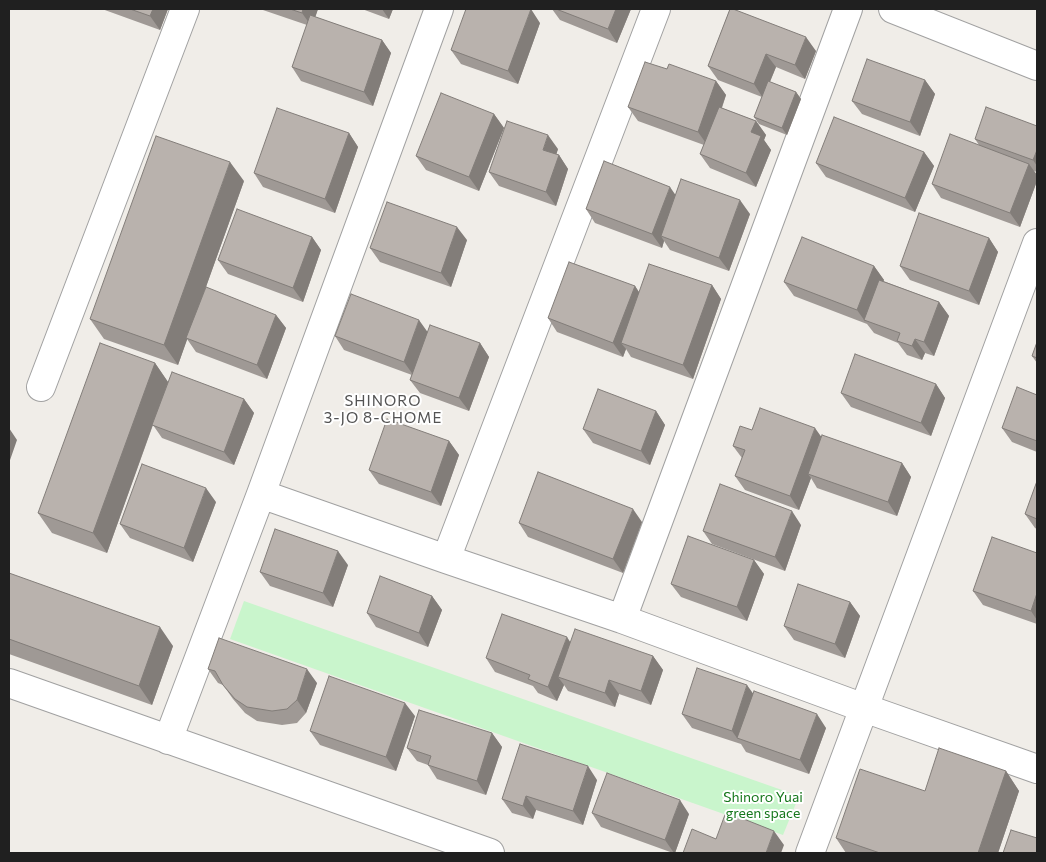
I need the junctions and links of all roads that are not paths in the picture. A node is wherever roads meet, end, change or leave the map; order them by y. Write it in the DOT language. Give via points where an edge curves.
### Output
graph roads {
  1 [pos="185,9"];
  2 [pos="440,9"];
  3 [pos="656,9"];
  4 [pos="848,9"];
  5 [pos="893,9"];
  6 [pos="928,15"];
  7 [pos="1037,66"];
  8 [pos="1037,243"];
  9 [pos="41,387"];
  10 [pos="261,494"];
  11 [pos="446,559"];
  12 [pos="622,619"];
  13 [pos="9,683"];
  14 [pos="864,708"];
  15 [pos="168,740"];
  16 [pos="1037,770"];
  17 [pos="490,853"];
  18 [pos="810,853"];
  1 -- 9 [label="street"];
  2 -- 10 [label="street"];
  3 -- 11 [label="street"];
  4 -- 12 [label="street"];
  5 -- 6 [label="street"];
  6 -- 7 [label="street"];
  8 -- 14 [label="street"];
  10 -- 11 [label="street"];
  10 -- 15 [label="street"];
  11 -- 12 [label="street"];
  12 -- 14 [label="street"];
  13 -- 15 [label="street"];
  14 -- 16 [label="street"];
  14 -- 18 [label="street"];
  15 -- 17 [label="street"];
}
